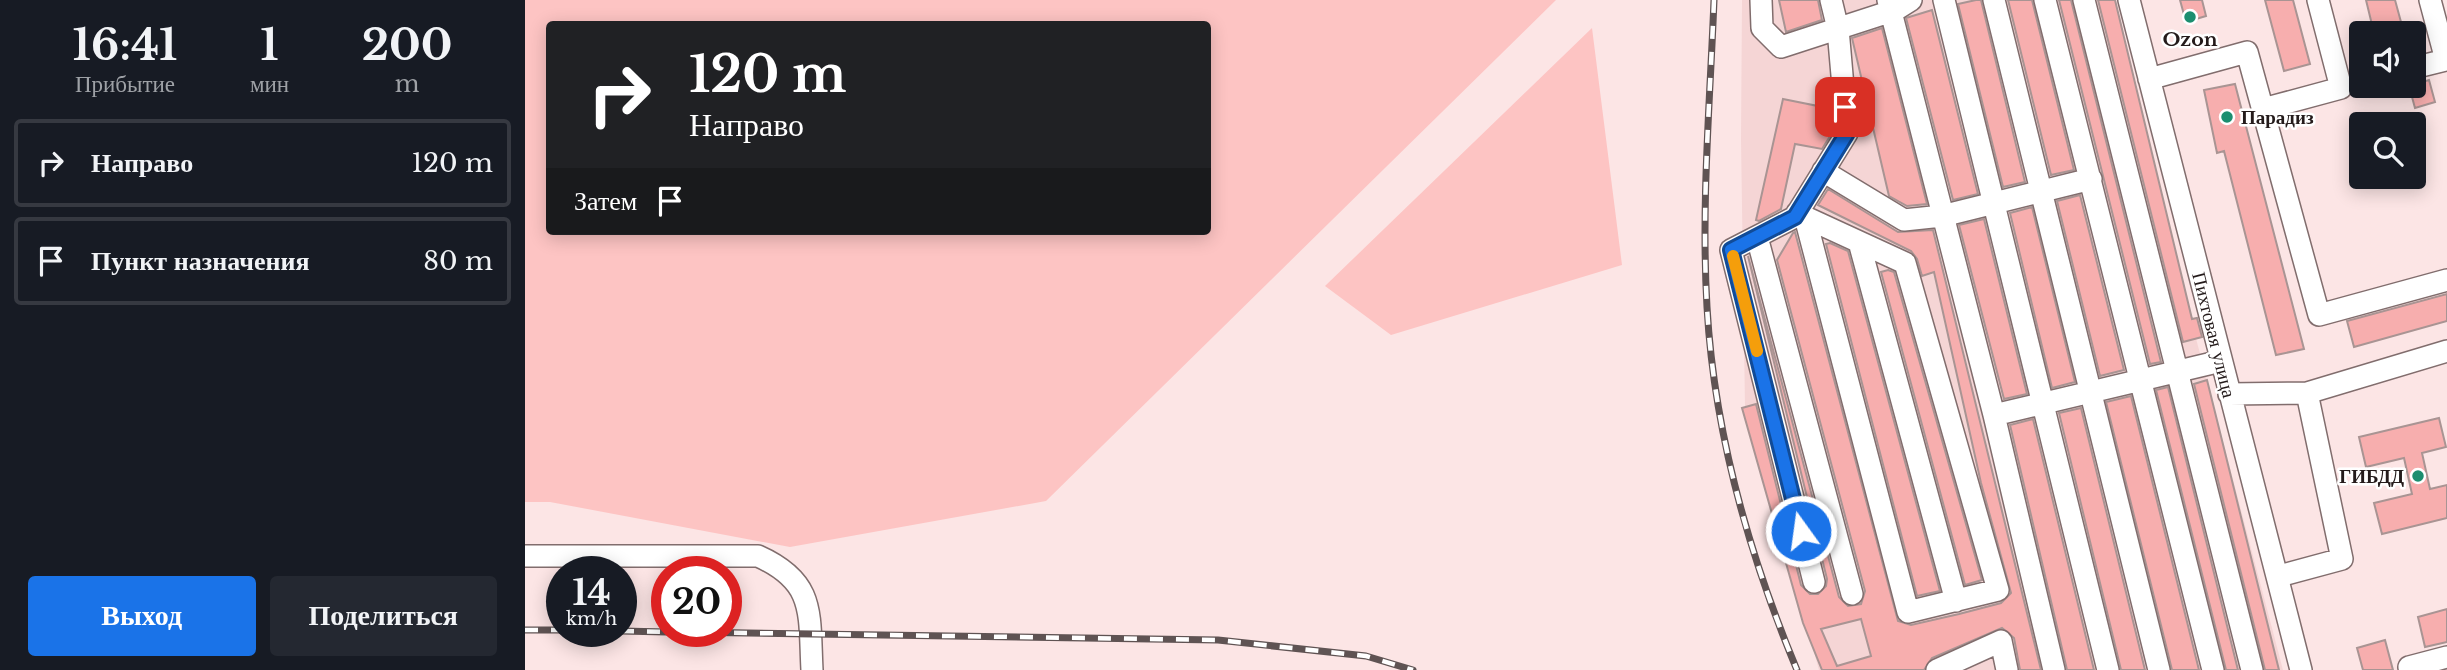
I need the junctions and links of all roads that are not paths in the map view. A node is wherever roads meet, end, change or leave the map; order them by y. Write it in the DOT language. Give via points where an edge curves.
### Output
graph roads {
  1 [pos="1761,0"];
  2 [pos="1831,0"];
  3 [pos="1911,0"];
  4 [pos="1944,0"];
  5 [pos="1994,0"];
  6 [pos="2045,0"];
  7 [pos="2084,0"];
  8 [pos="2129,0"];
  9 [pos="2319,0"];
  10 [pos="2430,0"];
  11 [pos="1889,6"];
  12 [pos="1838,29"];
  13 [pos="2426,65"];
  14 [pos="2148,79"];
  15 [pos="2349,80"];
  16 [pos="2349,86"];
  17 [pos="2263,110"];
  18 [pos="1823,171"];
  19 [pos="2091,179"];
  20 [pos="2041,191"];
  21 [pos="1991,204"];
  22 [pos="1801,215"];
  23 [pos="1942,216"];
  24 [pos="1757,237"];
  25 [pos="1859,242"];
  26 [pos="2447,280"];
  27 [pos="2447,351"];
  28 [pos="2221,361"];
  29 [pos="2180,371"];
  30 [pos="2143,380"];
  31 [pos="2093,392"];
  32 [pos="2307,393"];
  33 [pos="2229,394"];
  34 [pos="2043,404"];
  35 [pos="1994,415"];
  36 [pos="525,556"];
  37 [pos="2279,576"];
  38 [pos="1814,582"];
  39 [pos="1852,594"];
  40 [pos="1955,600"];
  41 [pos="2447,657"];
  42 [pos="813,670"];
  43 [pos="1937,670"];
  44 [pos="2007,670"];
  45 [pos="2054,670"];
  46 [pos="2108,670"];
  47 [pos="2159,670"];
  48 [pos="2213,670"];
  49 [pos="2252,670"];
  50 [pos="2301,670"];
  51 [pos="2410,670"];
  1 -- 12 [label="street" via="1762,28 1781,47"];
  2 -- 12 [label="street"];
  3 -- 11 [label="street"];
  4 -- 21 [label="street"];
  5 -- 20 [label="street"];
  6 -- 19 [label="street"];
  7 -- 29 [label="street"];
  8 -- 14 [label="street, Пихтовая улица"];
  9 -- 15 [label="street"];
  10 -- 13 [label="street" via="2446,60"];
  11 -- 12 [label="street"];
  11 -- 23 [label="street"];
  12 -- 18 [label="street" via="1847,133"];
  14 -- 17 [label="street" via="2247,52"];
  14 -- 28 [label="street, Пихтовая улица"];
  16 -- 17 [label="street"];
  17 -- 26 [label="street" via="2319,315"];
  18 -- 22 [label="street"];
  18 -- 23 [label="street" via="1904,220"];
  19 -- 20 [label="street"];
  19 -- 30 [label="street"];
  20 -- 21 [label="street"];
  20 -- 31 [label="street"];
  21 -- 23 [label="street"];
  21 -- 34 [label="street"];
  22 -- 24 [label="street"];
  22 -- 25 [label="street"];
  22 -- 40 [label="street" via="1908,612"];
  23 -- 35 [label="street"];
  24 -- 38 [label="street" via="1731,250"];
  24 -- 39 [label="street"];
  25 -- 40 [label="street"];
  25 -- 40 [label="street" via="1905,263 1998,590"];
  27 -- 32 [label="street"];
  28 -- 29 [label="street"];
  28 -- 33 [label="street, Пихтовая улица"];
  29 -- 30 [label="street"];
  29 -- 49 [label="street"];
  30 -- 31 [label="street"];
  30 -- 48 [label="street"];
  31 -- 34 [label="street"];
  31 -- 47 [label="street"];
  32 -- 33 [label="street"];
  32 -- 37 [label="street" via="2342,559"];
  33 -- 37 [label="street, Пихтовая улица"];
  34 -- 35 [label="street"];
  34 -- 46 [label="street"];
  35 -- 45 [label="street"];
  36 -- 42 [label="street" via="758,555 782,566 801,587 810,621"];
  37 -- 50 [label="street, Пихтовая улица"];
  41 -- 51 [label="street"];
  43 -- 44 [label="street" via="2000,641"];
}
